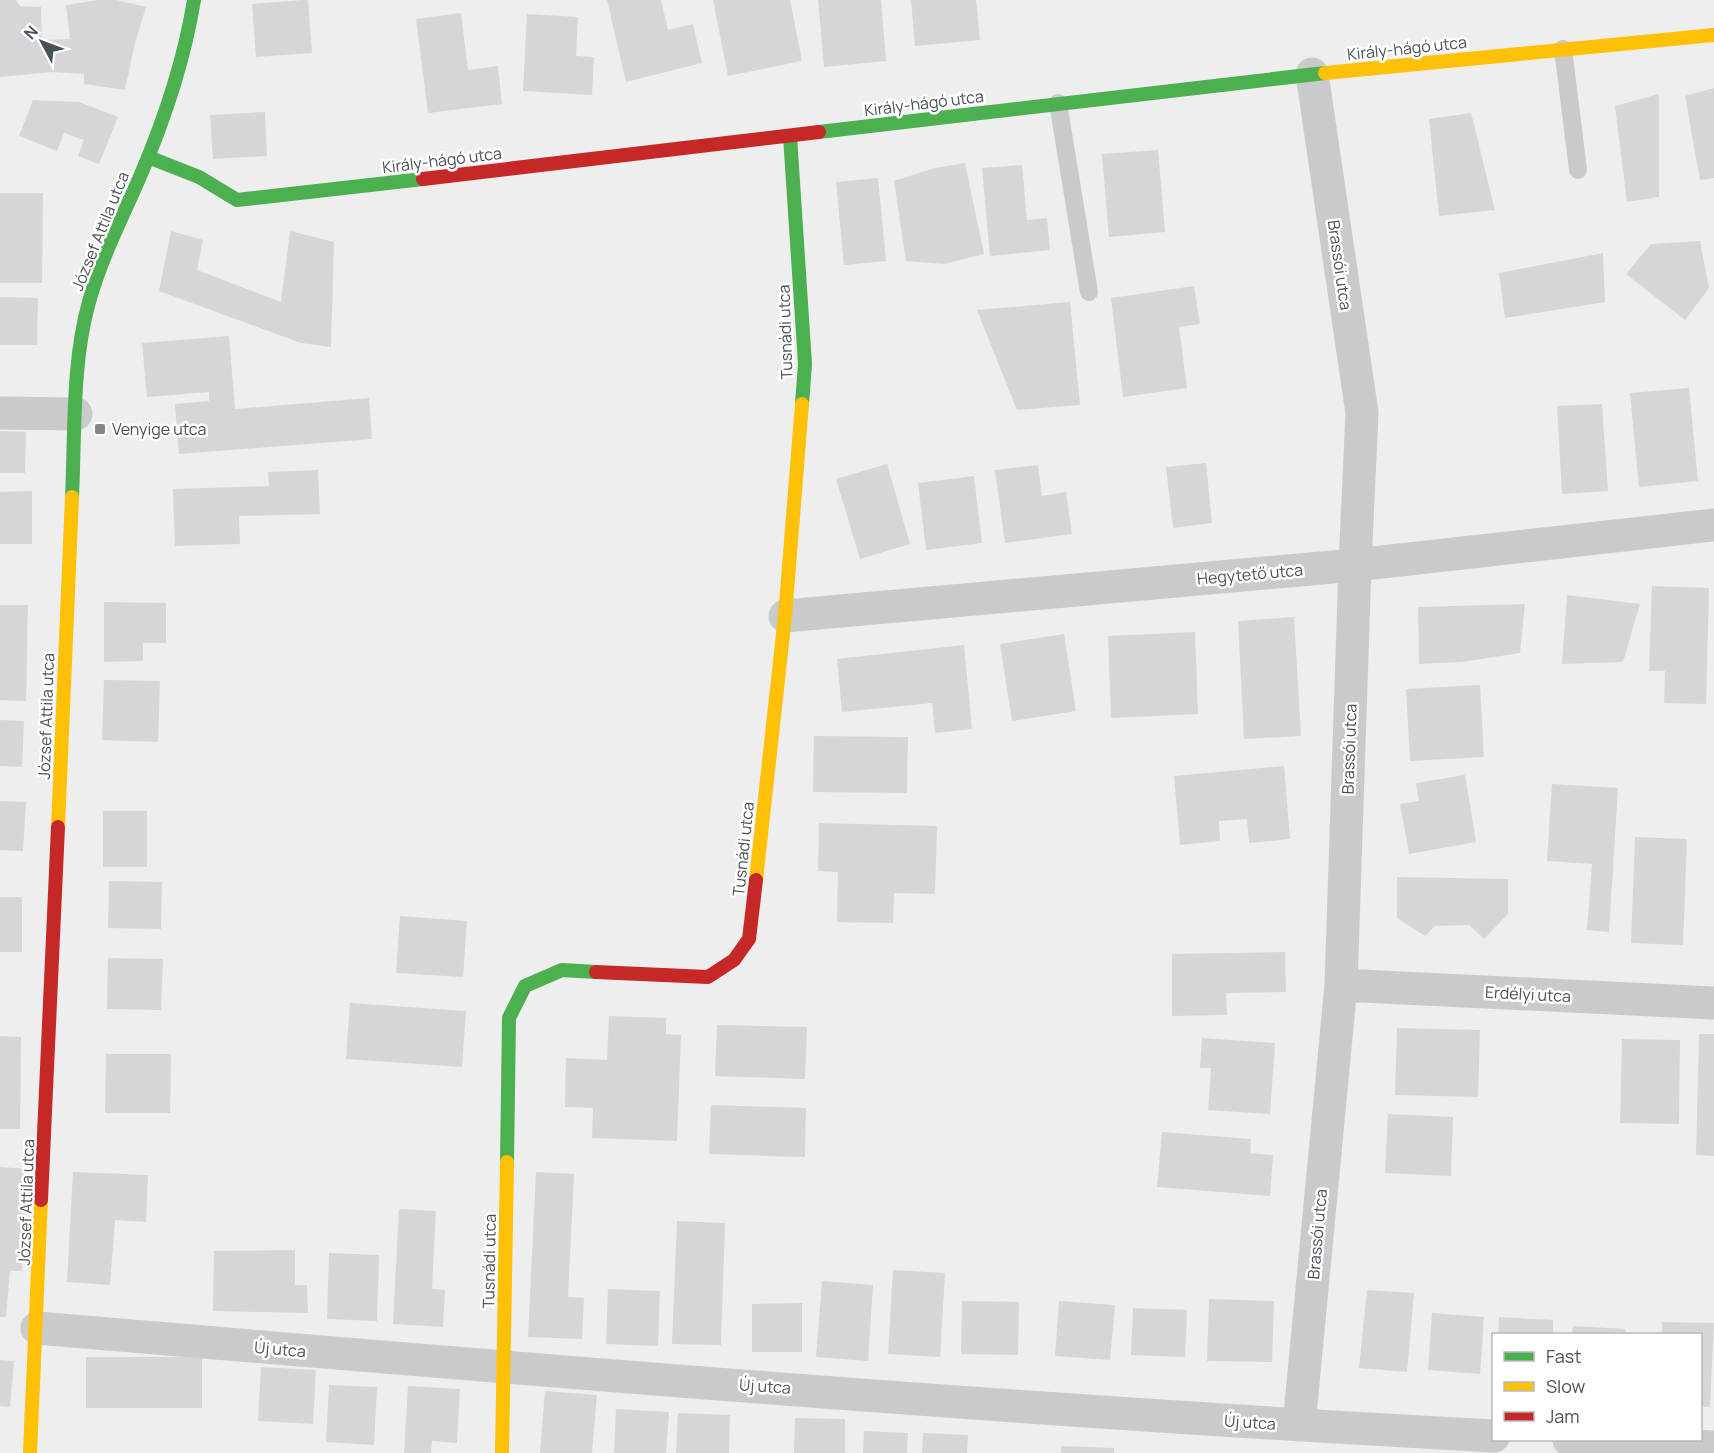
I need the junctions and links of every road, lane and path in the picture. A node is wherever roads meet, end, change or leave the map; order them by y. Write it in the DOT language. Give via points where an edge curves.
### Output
graph roads {
  1 [pos="194,0"];
  2 [pos="1714,35"];
  3 [pos="1563,49"];
  4 [pos="1312,74"];
  5 [pos="1058,103"];
  6 [pos="790,135"];
  7 [pos="148,157"];
  8 [pos="1578,170"];
  9 [pos="1089,292"];
  10 [pos="0,413"];
  11 [pos="76,414"];
  12 [pos="1714,525"];
  13 [pos="1355,565"];
  14 [pos="785,616"];
  15 [pos="1341,985"];
  16 [pos="1714,1003"];
  17 [pos="37,1328"];
  18 [pos="504,1367"];
  19 [pos="1299,1425"];
  20 [pos="1492,1436"];
  21 [pos="1590,1441"];
  22 [pos="1714,1447"];
  23 [pos="30,1453"];
  24 [pos="502,1453"];
  1 -- 7 [label="street, József Attila utca" via="172,92"];
  2 -- 3 [label="street, Király-hágó utca"];
  3 -- 4 [label="street, Király-hágó utca"];
  3 -- 8 [label="lane"];
  4 -- 5 [label="street, Király-hágó utca"];
  4 -- 13 [label="street, Brassói utca" via="1362,413"];
  5 -- 6 [label="street, Király-hágó utca"];
  5 -- 9 [label="lane"];
  6 -- 7 [label="street, Király-hágó utca" via="237,200 199,177"];
  6 -- 14 [label="street, Tusnádi utca" via="805,364"];
  7 -- 11 [label="street, József Attila utca" via="101,266 83,324"];
  10 -- 11 [label="street"];
  11 -- 17 [label="street, József Attila utca"];
  12 -- 13 [label="street, Hegytető utca"];
  13 -- 14 [label="street, Hegytető utca"];
  13 -- 15 [label="street, Brassói utca"];
  14 -- 18 [label="street, Tusnádi utca" via="749,939 734,960 708,977 562,970 525,986 509,1018"];
  15 -- 16 [label="street, Erdélyi utca"];
  15 -- 19 [label="street, Brassói utca"];
  17 -- 18 [label="street, Új utca"];
  17 -- 23 [label="street, József Attila utca"];
  18 -- 19 [label="street, Új utca"];
  18 -- 24 [label="street, Tusnádi utca"];
  19 -- 20 [label="street, Új utca"];
  21 -- 22 [label="street"];
}
